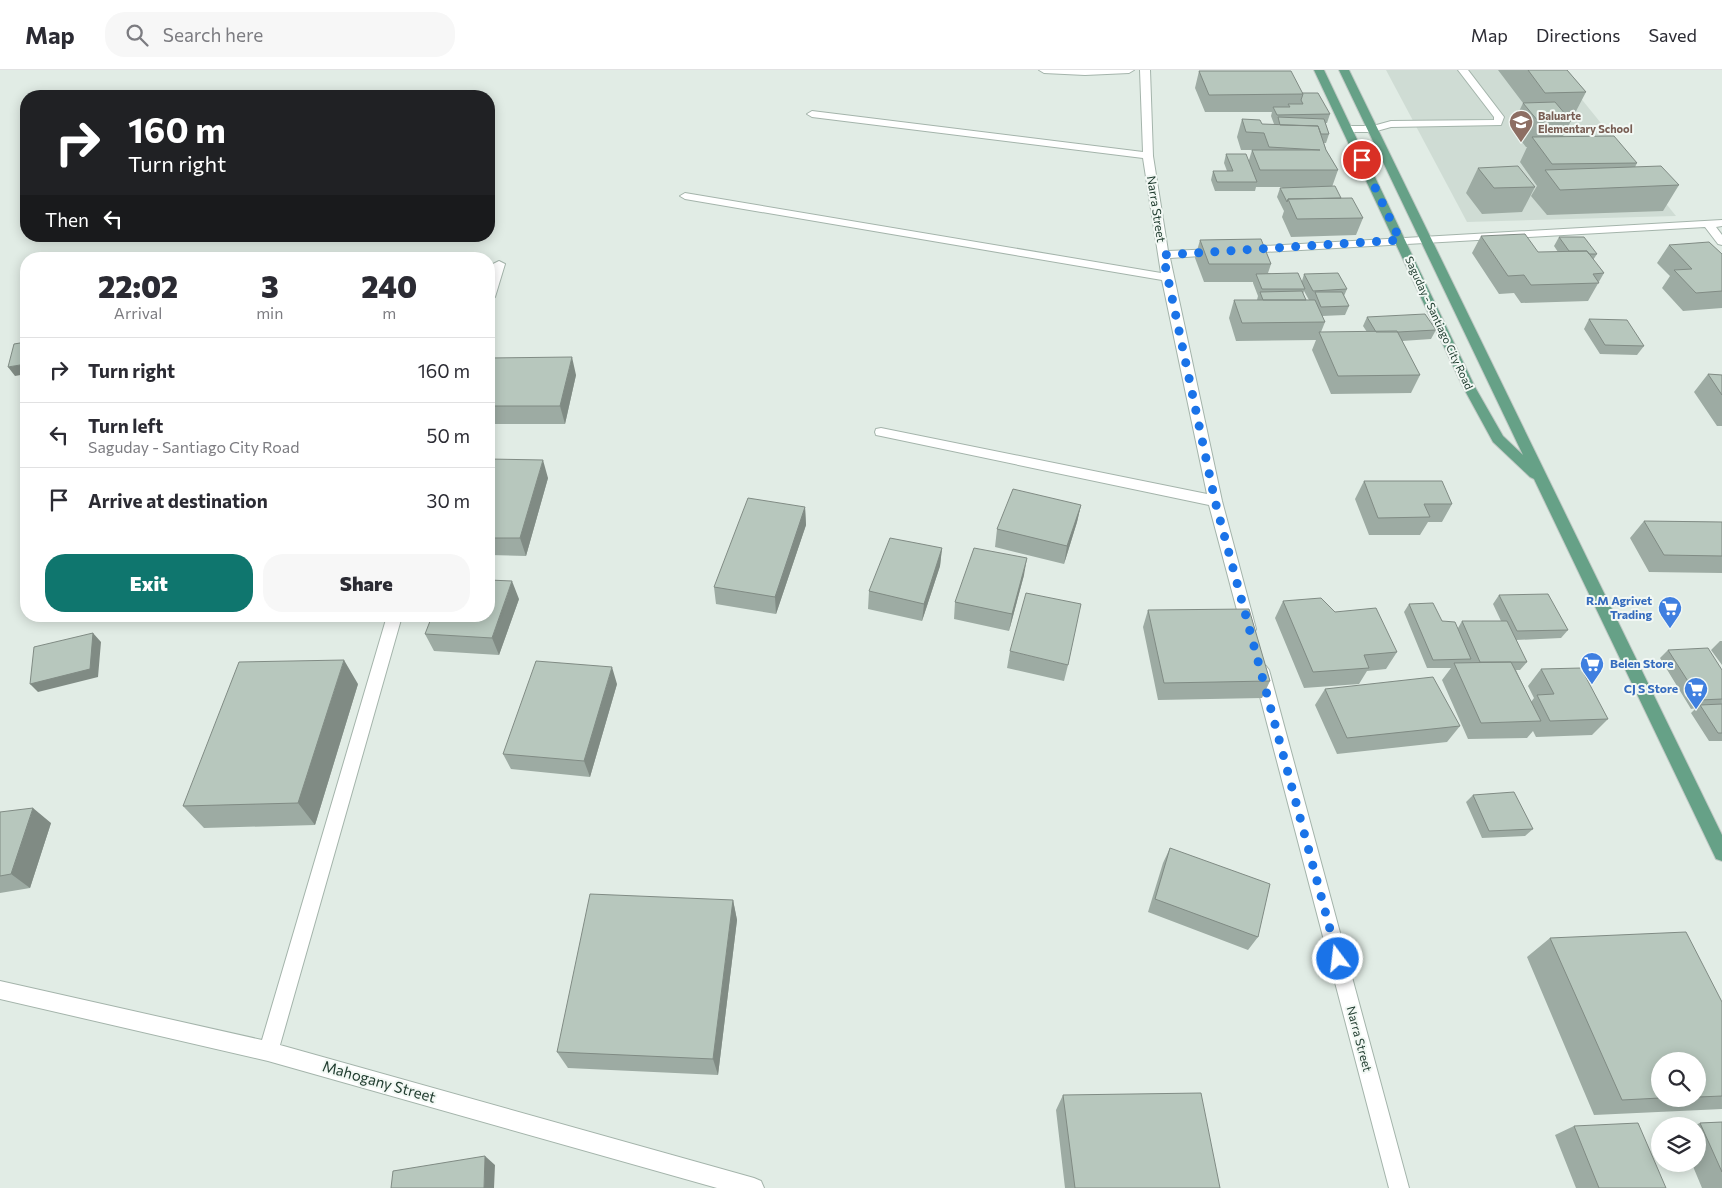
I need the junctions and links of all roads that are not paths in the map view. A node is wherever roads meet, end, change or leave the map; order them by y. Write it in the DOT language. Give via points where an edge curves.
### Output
graph roads {
  1 [pos="1044,70"];
  2 [pos="1129,70"];
  3 [pos="1145,70"];
  4 [pos="1320,70"];
  5 [pos="1344,70"];
  6 [pos="1463,70"];
  7 [pos="812,114"];
  8 [pos="1347,128"];
  9 [pos="1373,129"];
  10 [pos="1148,156"];
  11 [pos="685,196"];
  12 [pos="1708,224"];
  13 [pos="1722,224"];
  14 [pos="1426,239"];
  15 [pos="1400,240"];
  16 [pos="1722,242"];
  17 [pos="1163,255"];
  18 [pos="498,264"];
  19 [pos="495,275"];
  20 [pos="1167,277"];
  21 [pos="881,432"];
  22 [pos="1542,480"];
  23 [pos="1215,501"];
  24 [pos="393,622"];
  25 [pos="1722,853"];
  26 [pos="0,990"];
  27 [pos="268,1051"];
  28 [pos="754,1188"];
  29 [pos="1399,1188"];
  1 -- 2 [label="street"];
  3 -- 10 [label="street, Narra Street"];
  4 -- 8 [label="main road, Saguday - Santiago City Road"];
  5 -- 9 [label="main road, Saguday - Santiago City Road"];
  6 -- 9 [label="street" via="1499,117 1498,122 1391,124"];
  7 -- 10 [label="street"];
  8 -- 9 [label="street"];
  8 -- 15 [label="main road, Saguday - Santiago City Road"];
  9 -- 14 [label="main road, Saguday - Santiago City Road"];
  10 -- 17 [label="street, Narra Street"];
  11 -- 20 [label="street"];
  12 -- 13 [label="street"];
  12 -- 14 [label="street"];
  12 -- 16 [label="street"];
  14 -- 15 [label="street"];
  14 -- 22 [label="main road, Saguday - Santiago City Road"];
  15 -- 17 [label="street"];
  15 -- 22 [label="main road, Saguday - Santiago City Road" via="1469,387 1498,440"];
  17 -- 20 [label="street, Narra Street"];
  18 -- 19 [label="street"];
  20 -- 23 [label="street, Narra Street"];
  21 -- 23 [label="street"];
  22 -- 25 [label="main road, Saguday - Santiago City Road"];
  23 -- 29 [label="street, Narra Street"];
  24 -- 27 [label="street"];
  26 -- 27 [label="street, Mahogany Street"];
  27 -- 28 [label="street, Mahogany Street"];
}
